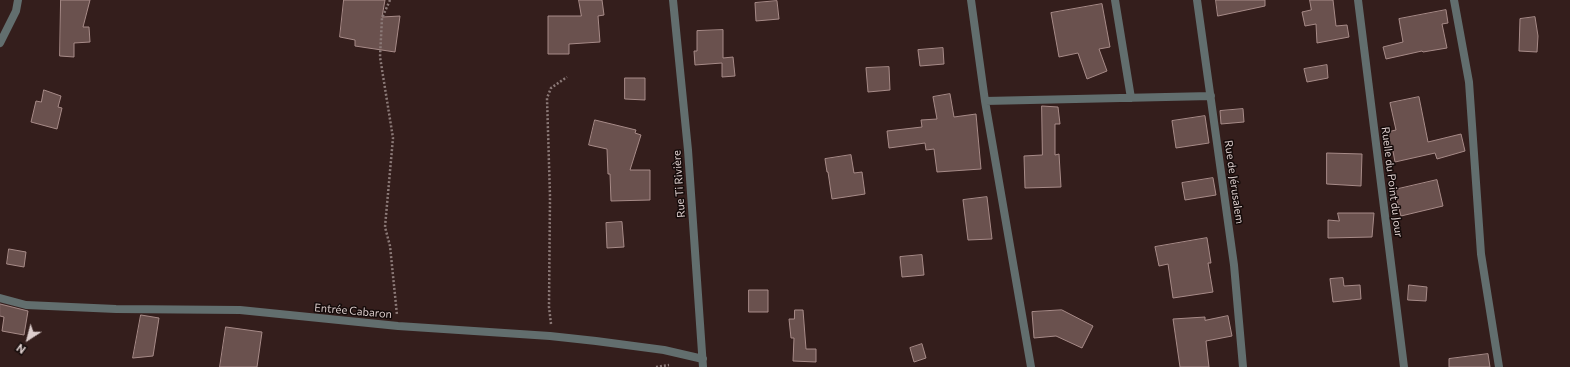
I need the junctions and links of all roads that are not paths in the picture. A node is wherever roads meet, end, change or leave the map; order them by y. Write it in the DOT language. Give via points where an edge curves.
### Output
graph roads {
  1 [pos="18,0"];
  2 [pos="673,0"];
  3 [pos="970,0"];
  4 [pos="1115,0"];
  5 [pos="1197,0"];
  6 [pos="1358,0"];
  7 [pos="1454,0"];
  8 [pos="0,43"];
  9 [pos="1211,96"];
  10 [pos="1131,98"];
  11 [pos="985,101"];
  12 [pos="0,298"];
  13 [pos="703,363"];
  14 [pos="1031,367"];
  15 [pos="1243,367"];
  16 [pos="1404,367"];
  17 [pos="1499,367"];
  1 -- 8 [label="street" via="16,11"];
  2 -- 13 [label="street, Rue Ti Rivière" via="688,150"];
  3 -- 11 [label="street"];
  4 -- 10 [label="street"];
  5 -- 9 [label="street, Rue de Jérusalem"];
  6 -- 16 [label="street, Ruelle du Point du Jour"];
  7 -- 17 [label="street" via="1469,82 1482,254"];
  9 -- 10 [label="street"];
  9 -- 15 [label="street, Rue de Jérusalem" via="1234,265"];
  10 -- 11 [label="street"];
  11 -- 14 [label="street"];
  12 -- 13 [label="street, Entrée Cabaron" via="26,305 240,310 398,326 596,340 664,350"];
}
